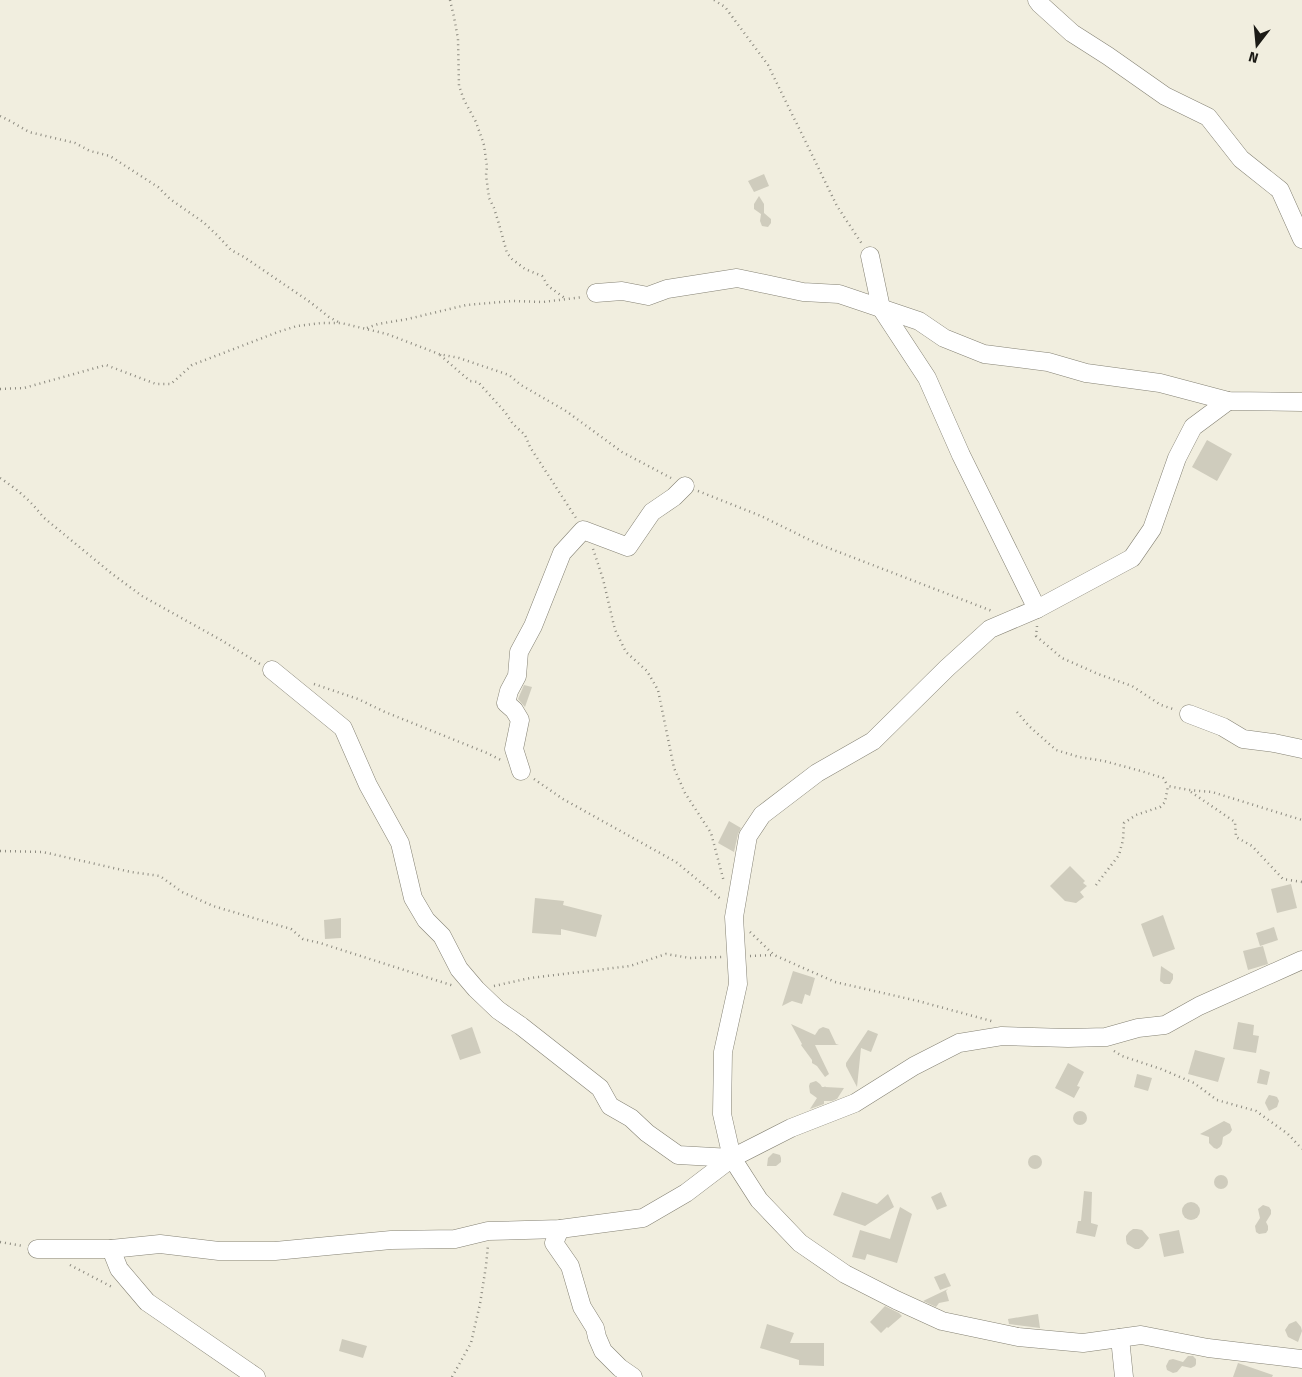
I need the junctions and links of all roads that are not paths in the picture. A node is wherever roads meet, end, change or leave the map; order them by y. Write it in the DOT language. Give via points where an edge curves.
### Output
graph roads {
  1 [pos="1038,0"];
  2 [pos="1302,239"];
  3 [pos="870,256"];
  4 [pos="596,294"];
  5 [pos="881,308"];
  6 [pos="1228,401"];
  7 [pos="1302,402"];
  8 [pos="685,486"];
  9 [pos="1037,608"];
  10 [pos="272,670"];
  11 [pos="1189,714"];
  12 [pos="1302,750"];
  13 [pos="521,771"];
  14 [pos="1302,960"];
  15 [pos="732,1158"];
  16 [pos="560,1229"];
  17 [pos="37,1249"];
  18 [pos="112,1249"];
  19 [pos="1120,1338"];
  20 [pos="1302,1359"];
  21 [pos="256,1377"];
  22 [pos="633,1377"];
  23 [pos="1124,1377"];
  1 -- 2 [label="street" via="1072,34 1165,96 1208,117 1241,159 1280,190"];
  3 -- 5 [label="street"];
  4 -- 5 [label="street" via="622,291 648,296 737,278 802,292 839,294"];
  5 -- 6 [label="street" via="919,321 944,338 984,354 1048,362 1086,373 1160,383"];
  5 -- 9 [label="street" via="927,378"];
  6 -- 7 [label="street"];
  6 -- 9 [label="street" via="1194,428 1177,458 1152,529 1132,558"];
  8 -- 13 [label="street" via="652,512 628,547 583,530 562,552 533,626 519,652 517,676 506,703 520,720 514,749"];
  9 -- 15 [label="street" via="990,629 874,740 817,774 762,815 748,836 734,917 738,984 723,1052 722,1114"];
  10 -- 15 [label="street" via="343,728 368,785 400,843 413,898 476,989 498,1010 600,1088 610,1106 678,1154"];
  11 -- 12 [label="street" via="1243,739"];
  14 -- 15 [label="street" via="1165,1025 1106,1037 1002,1036 959,1043 914,1066 856,1103 791,1128"];
  15 -- 16 [label="street" via="686,1193 643,1218"];
  15 -- 19 [label="street" via="759,1200 800,1243 845,1274 911,1307 942,1321 1018,1337 1083,1343"];
  16 -- 18 [label="street" via="488,1231 455,1239 391,1240 275,1251 219,1251 160,1244"];
  16 -- 22 [label="street" via="554,1243 570,1266 582,1307 595,1328 603,1351"];
  17 -- 18 [label="street"];
  18 -- 21 [label="street" via="118,1269 147,1302"];
  19 -- 20 [label="street" via="1141,1336"];
  19 -- 23 [label="street"];
}
